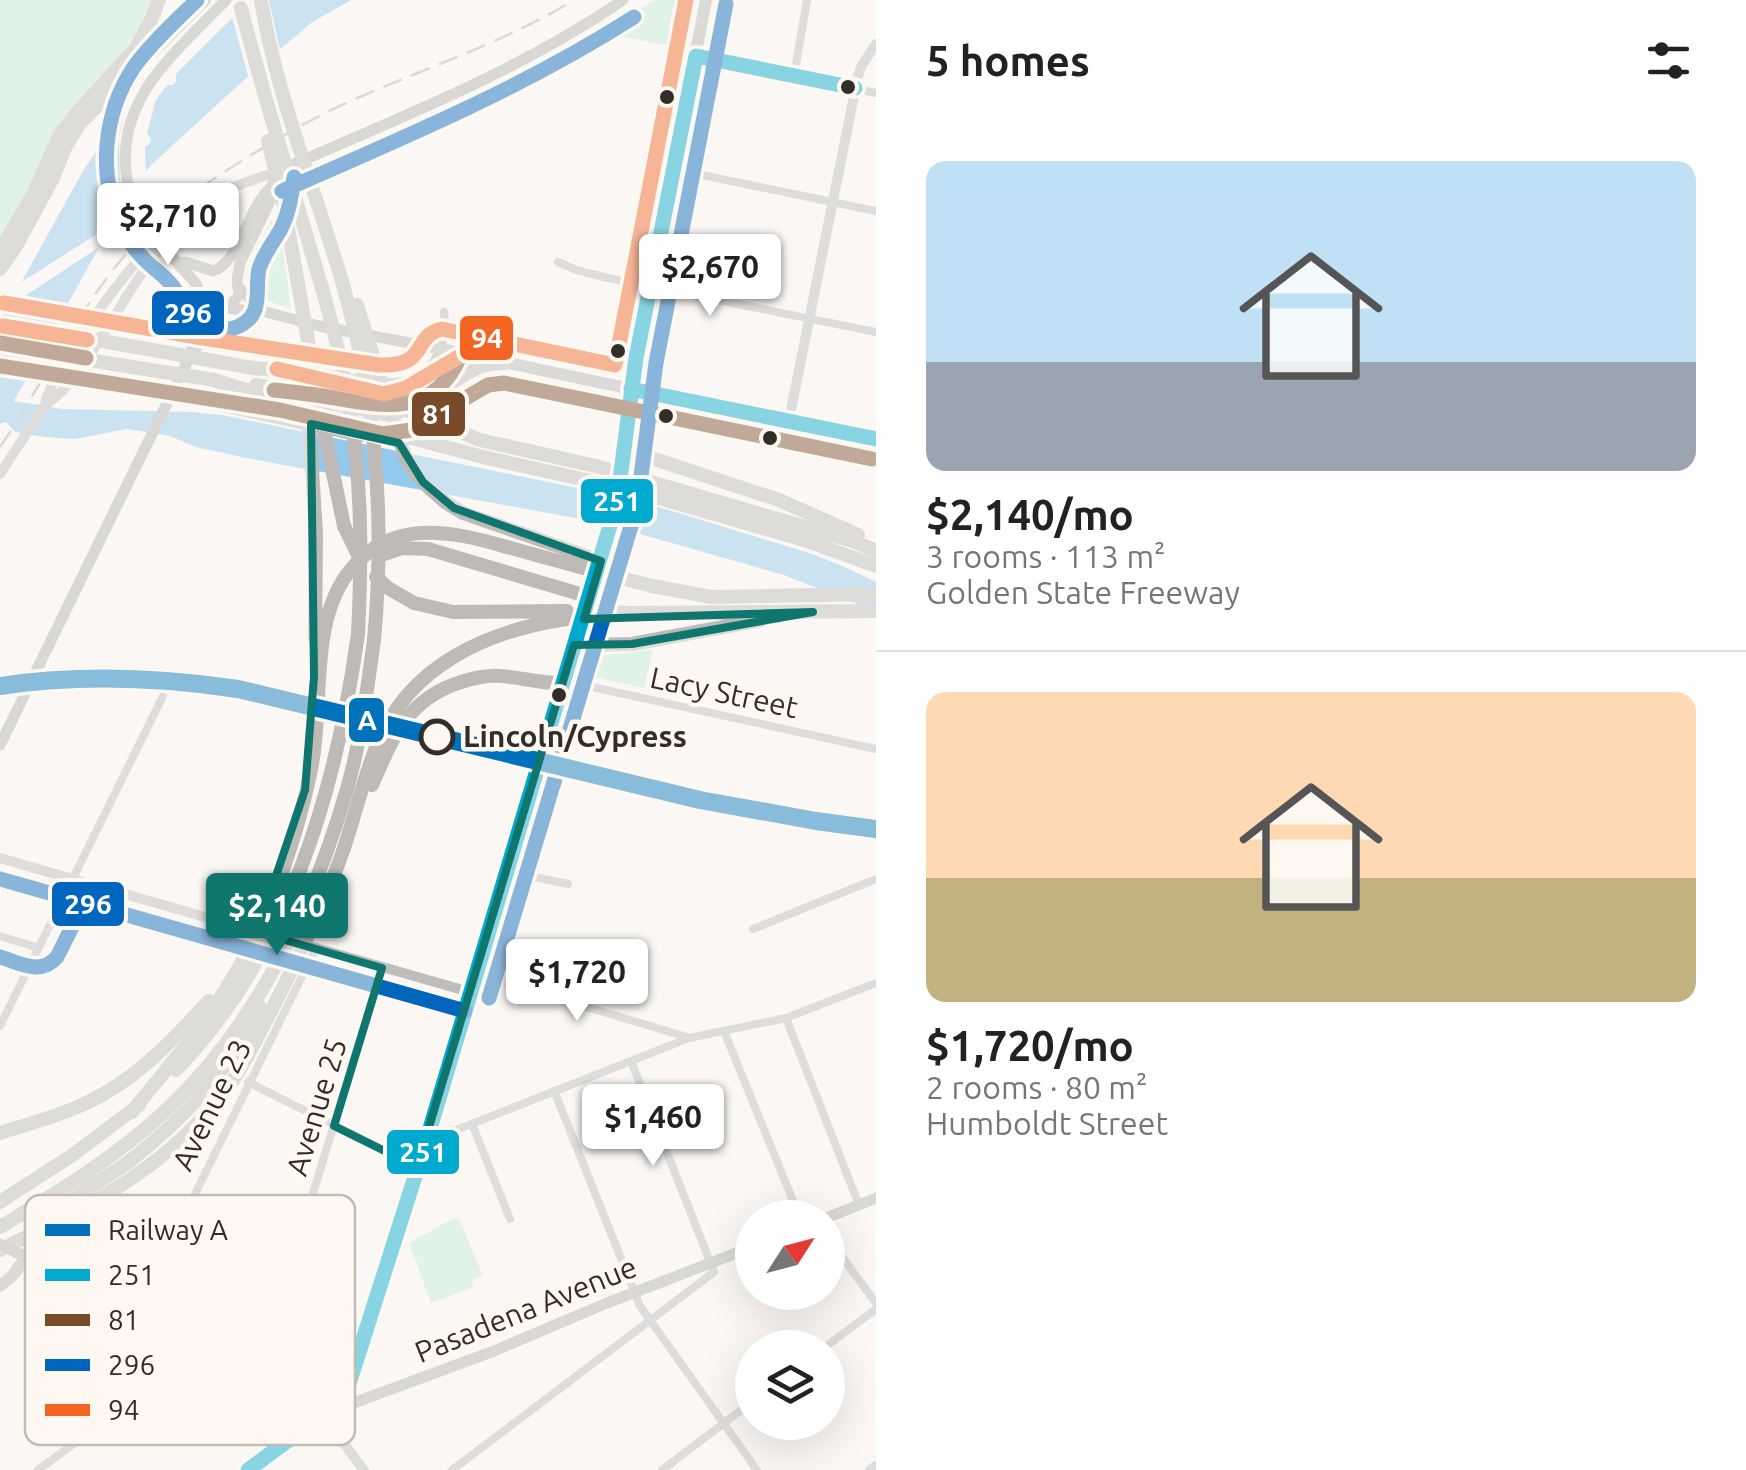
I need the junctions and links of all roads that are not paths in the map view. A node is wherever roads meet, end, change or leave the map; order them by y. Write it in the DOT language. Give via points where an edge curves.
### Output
graph roads {
  1 [pos="159,0"];
  2 [pos="204,0"];
  3 [pos="226,0"];
  4 [pos="261,0"];
  5 [pos="623,0"];
  6 [pos="706,0"];
  7 [pos="807,0"];
  8 [pos="240,4"];
  9 [pos="876,44"];
  10 [pos="696,56"];
  11 [pos="794,76"];
  12 [pos="855,88"];
  13 [pos="876,93"];
  14 [pos="673,170"];
  15 [pos="271,178"];
  16 [pos="832,202"];
  17 [pos="876,211"];
  18 [pos="325,227"];
  19 [pos="0,251"];
  20 [pos="558,262"];
  21 [pos="178,263"];
  22 [pos="0,269"];
  23 [pos="216,270"];
  24 [pos="238,284"];
  25 [pos="649,287"];
  26 [pos="298,292"];
  27 [pos="199,293"];
  28 [pos="225,309"];
  29 [pos="262,311"];
  30 [pos="444,312"];
  31 [pos="810,318"];
  32 [pos="0,323"];
  33 [pos="876,332"];
  34 [pos="0,346"];
  35 [pos="442,349"];
  36 [pos="191,354"];
  37 [pos="505,362"];
  38 [pos="247,366"];
  39 [pos="215,380"];
  40 [pos="631,389"];
  41 [pos="168,401"];
  42 [pos="45,405"];
  43 [pos="789,420"];
  44 [pos="876,439"];
  45 [pos="624,455"];
  46 [pos="483,457"];
  47 [pos="0,474"];
  48 [pos="876,548"];
  49 [pos="876,566"];
  50 [pos="610,570"];
  51 [pos="876,594"];
  52 [pos="590,597"];
  53 [pos="815,612"];
  54 [pos="876,612"];
  55 [pos="567,615"];
  56 [pos="324,639"];
  57 [pos="574,645"];
  58 [pos="562,682"];
  59 [pos="163,696"];
  60 [pos="0,745"];
  61 [pos="876,748"];
  62 [pos="305,790"];
  63 [pos="343,850"];
  64 [pos="0,858"];
  65 [pos="506,871"];
  66 [pos="74,878"];
  67 [pos="876,880"];
  68 [pos="568,884"];
  69 [pos="754,929"];
  70 [pos="0,936"];
  71 [pos="250,937"];
  72 [pos="38,948"];
  73 [pos="316,948"];
  74 [pos="275,968"];
  75 [pos="382,968"];
  76 [pos="476,974"];
  77 [pos="876,983"];
  78 [pos="470,992"];
  79 [pos="786,1018"];
  80 [pos="0,1026"];
  81 [pos="724,1030"];
  82 [pos="690,1038"];
  83 [pos="631,1060"];
  84 [pos="248,1082"];
  85 [pos="554,1092"];
  86 [pos="132,1112"];
  87 [pos="472,1124"];
  88 [pos="334,1126"];
  89 [pos="0,1133"];
  90 [pos="426,1142"];
  91 [pos="417,1168"];
  92 [pos="53,1195"];
  93 [pos="80,1195"];
  94 [pos="108,1195"];
  95 [pos="193,1195"];
  96 [pos="313,1195"];
  97 [pos="876,1198"];
  98 [pos="793,1200"];
  99 [pos="0,1202"];
  100 [pos="859,1205"];
  101 [pos="845,1211"];
  102 [pos="25,1212"];
  103 [pos="510,1219"];
  104 [pos="0,1228"];
  105 [pos="25,1235"];
  106 [pos="0,1247"];
  107 [pos="25,1251"];
  108 [pos="25,1253"];
  109 [pos="735,1254"];
  110 [pos="845,1262"];
  111 [pos="712,1263"];
  112 [pos="0,1286"];
  113 [pos="634,1294"];
  114 [pos="876,1306"];
  115 [pos="651,1321"];
  116 [pos="845,1331"];
  117 [pos="355,1365"];
  118 [pos="355,1403"];
  119 [pos="735,1415"];
  120 [pos="723,1424"];
  121 [pos="71,1445"];
  122 [pos="282,1445"];
  123 [pos="345,1445"];
  124 [pos="38,1470"];
  125 [pos="248,1470"];
  126 [pos="364,1470"];
  127 [pos="452,1470"];
  128 [pos="662,1470"];
  129 [pos="757,1470"];
  1 -- 19 [label="highway" via="136,48 60,136"];
  2 -- 22 [label="highway" via="80,123"];
  3 -- 21 [label="main road, bridge" via="152,76 131,120 131,198 150,236"];
  4 -- 18 [label="highway, bridge"];
  5 -- 15 [label="main road" via="492,76"];
  6 -- 10 [label="main road"];
  7 -- 11 [label="street"];
  8 -- 26 [label="highway, bridge" via="245,56 285,211"];
  8 -- 86 [label="highway, bridge" via="349,400 362,548 358,634 324,798 281,915 217,1024"];
  9 -- 12 [label="street"];
  10 -- 11 [label="street"];
  10 -- 14 [label="main road"];
  11 -- 12 [label="street"];
  12 -- 13 [label="street"];
  12 -- 16 [label="street"];
  14 -- 16 [label="street"];
  14 -- 25 [label="main road"];
  15 -- 23 [label="main road" via="234,254"];
  15 -- 24 [label="main road" via="272,197 240,262"];
  15 -- 42 [label="street" via="206,207 169,237 76,374"];
  15 -- 42 [label="street" via="222,191 173,222 101,308"];
  16 -- 17 [label="street"];
  16 -- 31 [label="street"];
  18 -- 50 [label="highway, bridge" via="401,447 423,482 463,513"];
  18 -- 74 [label="highway, bridge" via="358,340 376,452 374,640 347,788"];
  20 -- 25 [label="street"];
  21 -- 23 [label="main road"];
  21 -- 27 [label="main road"];
  23 -- 24 [label="main road" via="230,272"];
  23 -- 27 [label="main road" via="203,278"];
  24 -- 28 [label="main road" via="237,300"];
  24 -- 29 [label="main road"];
  25 -- 31 [label="street"];
  25 -- 40 [label="main road"];
  26 -- 55 [label="highway, bridge" via="337,500 370,572 414,602 453,612"];
  26 -- 62 [label="highway, bridge" via="316,534"];
  27 -- 28 [label="main road" via="210,308"];
  27 -- 36 [label="main road"];
  28 -- 29 [label="main road"];
  28 -- 36 [label="main road"];
  29 -- 35 [label="main road"];
  30 -- 35 [label="street"];
  31 -- 33 [label="street"];
  31 -- 43 [label="street"];
  32 -- 38 [label="highway, bridge"];
  34 -- 39 [label="highway, bridge"];
  35 -- 37 [label="main road"];
  35 -- 38 [label="highway" via="420,378 394,386"];
  36 -- 41 [label="main road"];
  37 -- 39 [label="highway" via="482,366 394,414"];
  37 -- 40 [label="main road"];
  38 -- 48 [label="highway" via="358,391 480,440 596,466"];
  39 -- 46 [label="highway"];
  40 -- 43 [label="main road"];
  40 -- 45 [label="main road"];
  41 -- 46 [label="highway"];
  41 -- 60 [label="main road"];
  42 -- 47 [label="street"];
  43 -- 44 [label="main road"];
  45 -- 48 [label="highway" via="779,500"];
  45 -- 52 [label="main road, bridge"];
  46 -- 49 [label="highway" via="635,491"];
  50 -- 51 [label="highway" via="712,598"];
  50 -- 56 [label="highway, bridge" via="472,537 417,533 358,562 334,594"];
  52 -- 56 [label="highway" via="428,549 402,548 374,558 349,579"];
  52 -- 57 [label="main road"];
  53 -- 54 [label="highway"];
  53 -- 55 [label="highway, bridge"];
  53 -- 57 [label="highway" via="632,644"];
  55 -- 63 [label="highway" via="471,646 416,686 379,741"];
  56 -- 62 [label="highway"];
  57 -- 58 [label="main road"];
  58 -- 61 [label="street, Lacy Street"];
  58 -- 63 [label="highway" via="481,676 430,696 396,731"];
  58 -- 65 [label="main road"];
  59 -- 66 [label="street"];
  62 -- 71 [label="highway" via="285,865"];
  63 -- 94 [label="highway" via="276,1002 230,1086 181,1141"];
  64 -- 66 [label="street"];
  65 -- 68 [label="street"];
  65 -- 76 [label="main road"];
  66 -- 71 [label="street"];
  66 -- 72 [label="street"];
  67 -- 69 [label="street"];
  70 -- 72 [label="street"];
  71 -- 73 [label="street, bridge"];
  71 -- 86 [label="highway" via="213,1008"];
  71 -- 89 [label="highway" via="209,1000 138,1072 80,1106"];
  72 -- 80 [label="street"];
  73 -- 75 [label="street"];
  73 -- 84 [label="street, Avenue 23"];
  74 -- 92 [label="highway" via="186,1091"];
  74 -- 93 [label="highway, bridge" via="251,1026 182,1115"];
  75 -- 78 [label="street"];
  75 -- 88 [label="street, Avenue 25"];
  76 -- 78 [label="main road"];
  76 -- 82 [label="street"];
  77 -- 79 [label="street"];
  78 -- 90 [label="main road"];
  79 -- 81 [label="street"];
  79 -- 100 [label="street"];
  81 -- 82 [label="street"];
  81 -- 98 [label="street"];
  82 -- 83 [label="street"];
  83 -- 85 [label="street"];
  83 -- 111 [label="street"];
  84 -- 88 [label="street"];
  84 -- 95 [label="street, Avenue 23"];
  85 -- 87 [label="street"];
  85 -- 113 [label="street"];
  86 -- 99 [label="highway"];
  87 -- 90 [label="street"];
  87 -- 103 [label="street"];
  88 -- 91 [label="street"];
  88 -- 96 [label="street, Avenue 25"];
  90 -- 91 [label="main road"];
  91 -- 117 [label="main road"];
  97 -- 100 [label="main road"];
  100 -- 101 [label="main road"];
  102 -- 104 [label="highway"];
  105 -- 106 [label="highway"];
  106 -- 107 [label="main road, bridge"];
  108 -- 112 [label="main road"];
  109 -- 111 [label="main road, Pasadena Avenue"];
  110 -- 114 [label="street"];
  111 -- 113 [label="main road, Pasadena Avenue"];
  111 -- 115 [label="street" via="709,1277"];
  113 -- 115 [label="street"];
  113 -- 118 [label="main road, Pasadena Avenue"];
  114 -- 116 [label="street"];
  115 -- 120 [label="street"];
  115 -- 127 [label="street"];
  119 -- 120 [label="street"];
  120 -- 128 [label="street"];
  120 -- 129 [label="street"];
  121 -- 124 [label="street"];
  122 -- 125 [label="main road"];
  123 -- 126 [label="street"];
}
